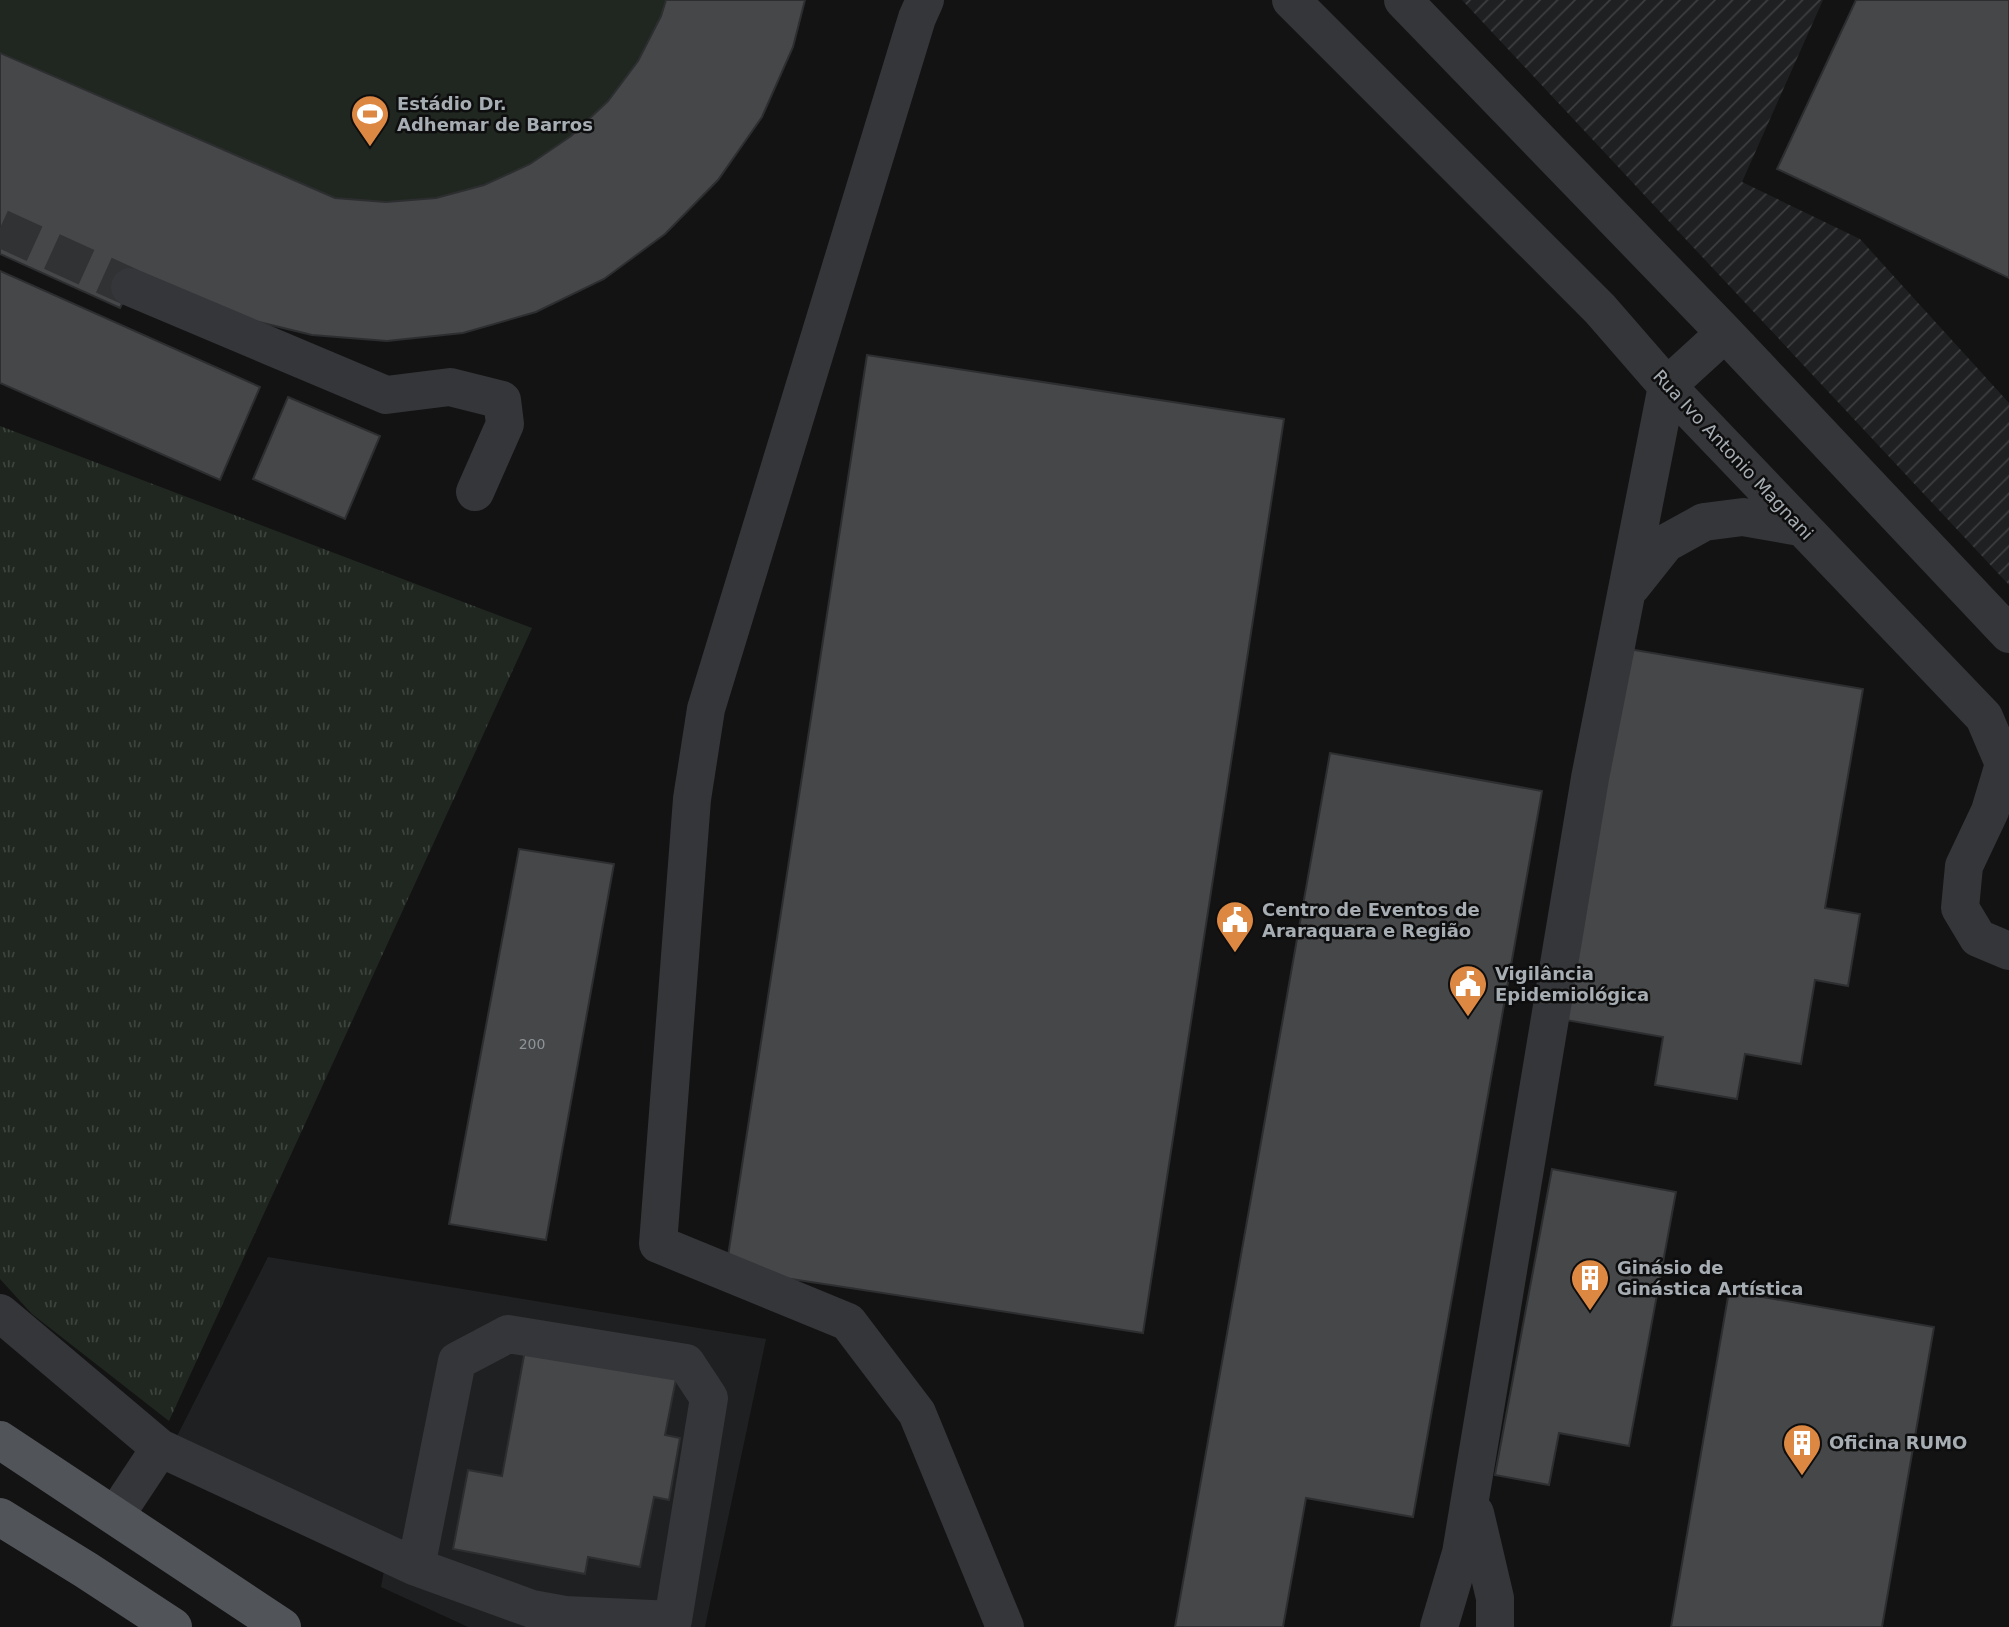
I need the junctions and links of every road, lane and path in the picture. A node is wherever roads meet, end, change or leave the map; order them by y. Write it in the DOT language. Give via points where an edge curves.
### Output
graph roads {
  1 [pos="925,0"];
  2 [pos="1291,0"];
  3 [pos="1403,0"];
  4 [pos="130,287"];
  5 [pos="1725,333"];
  6 [pos="1667,386"];
  7 [pos="475,492"];
  8 [pos="1800,527"];
  9 [pos="1627,592"];
  10 [pos="2009,634"];
  11 [pos="2009,951"];
  12 [pos="0,1314"];
  13 [pos="0,1440"];
  14 [pos="160,1448"];
  15 [pos="1471,1493"];
  16 [pos="116,1516"];
  17 [pos="0,1517"];
  18 [pos="416,1567"];
  19 [pos="572,1621"];
  20 [pos="673,1623"];
  21 [pos="173,1627"];
  22 [pos="282,1627"];
  23 [pos="1006,1627"];
  24 [pos="1439,1627"];
  25 [pos="1495,1627"];
  1 -- 23 [label="street" via="706,709 692,799 658,1244 848,1322 917,1413"];
  2 -- 6 [label="street, Rua Ivo Antonio Magnani" via="1600,309"];
  3 -- 5 [label="street"];
  4 -- 7 [label="street" via="386,395 450,387 502,400 505,424"];
  5 -- 6 [label="street"];
  5 -- 10 [label="street"];
  6 -- 8 [label="street, Rua Ivo Antonio Magnani"];
  6 -- 9 [label="street"];
  8 -- 9 [label="street" via="1743,517 1704,522 1666,543"];
  8 -- 11 [label="street, Rua Ivo Antonio Magnani" via="1984,717 2004,764 1990,811 1964,866 1960,908 1978,938"];
  9 -- 15 [label="street" via="1590,778"];
  12 -- 14 [label="street"];
  13 -- 16 [label="main road"];
  14 -- 16 [label="street"];
  14 -- 18 [label="street"];
  15 -- 24 [label="street" via="1461,1553"];
  15 -- 25 [label="street" via="1495,1598"];
  16 -- 22 [label="main road"];
  17 -- 21 [label="main road"];
  18 -- 19 [label="street"];
  18 -- 20 [label="street" via="457,1361 508,1334 686,1363 709,1398"];
  19 -- 20 [label="street"];
}
